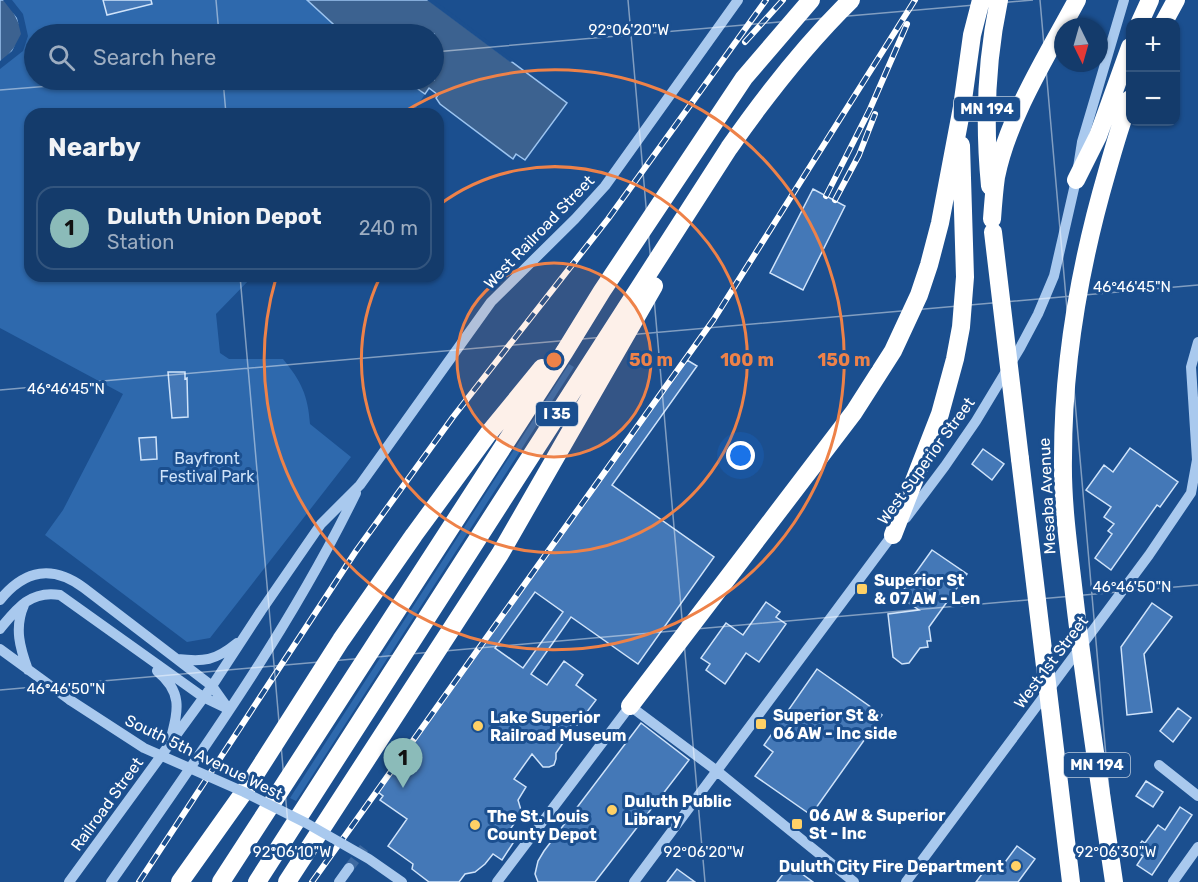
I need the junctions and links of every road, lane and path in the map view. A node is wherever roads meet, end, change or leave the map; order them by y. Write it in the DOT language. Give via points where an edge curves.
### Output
graph roads {
  1 [pos="738,0"];
  2 [pos="812,0"];
  3 [pos="851,0"];
  4 [pos="981,0"];
  5 [pos="999,0"];
  6 [pos="1077,0"];
  7 [pos="1124,0"];
  8 [pos="1150,0"];
  9 [pos="1162,0"];
  10 [pos="1176,0"];
  11 [pos="1142,18"];
  12 [pos="1155,18"];
  13 [pos="1166,18"];
  14 [pos="1126,60"];
  15 [pos="962,107"];
  16 [pos="1126,110"];
  17 [pos="1076,180"];
  18 [pos="687,214"];
  19 [pos="992,226"];
  20 [pos="586,316"];
  21 [pos="1198,342"];
  22 [pos="360,485"];
  23 [pos="893,535"];
  24 [pos="0,600"];
  25 [pos="26,602"];
  26 [pos="0,629"];
  27 [pos="246,634"];
  28 [pos="0,649"];
  29 [pos="1080,649"];
  30 [pos="136,650"];
  31 [pos="177,659"];
  32 [pos="28,671"];
  33 [pos="212,686"];
  34 [pos="1049,691"];
  35 [pos="203,697"];
  36 [pos="630,706"];
  37 [pos="229,710"];
  38 [pos="170,744"];
  39 [pos="1158,765"];
  40 [pos="717,771"];
  41 [pos="244,792"];
  42 [pos="1198,796"];
  43 [pos="321,831"];
  44 [pos="1198,848"];
  45 [pos="350,868"];
  46 [pos="69,882"];
  47 [pos="111,882"];
  48 [pos="180,882"];
  49 [pos="221,882"];
  50 [pos="257,882"];
  51 [pos="287,882"];
  52 [pos="339,882"];
  53 [pos="402,882"];
  54 [pos="497,882"];
  55 [pos="634,882"];
  56 [pos="854,882"];
  57 [pos="906,882"];
  58 [pos="1071,882"];
  59 [pos="1114,882"];
  60 [pos="1173,882"];
  1 -- 22 [label="street, West Railroad Street" via="605,186 491,302"];
  2 -- 20 [label="highway, I 35" via="744,78"];
  3 -- 18 [label="highway, I 35" via="768,94"];
  4 -- 15 [label="highway"];
  5 -- 19 [label="highway, MN 194" via="990,58 986,142"];
  6 -- 19 [label="highway" via="1013,126 996,177"];
  7 -- 17 [label="street, West Superior Street" via="1085,131"];
  8 -- 11 [label="highway"];
  9 -- 12 [label="highway"];
  10 -- 13 [label="highway"];
  14 -- 17 [label="highway" via="1098,136"];
  15 -- 23 [label="highway" via="965,277 961,327 940,414"];
  15 -- 36 [label="highway" via="929,264 894,351 854,412"];
  16 -- 29 [label="highway, Mesaba Avenue / MN 194" via="1093,218 1065,383 1063,458"];
  17 -- 23 [label="street, West Superior Street" via="1054,276 1038,314 975,421"];
  18 -- 43 [label="highway" via="658,278 500,554"];
  18 -- 50 [label="highway, I 35"];
  19 -- 34 [label="highway, Mesaba Avenue / MN 194, bridge"];
  20 -- 41 [label="highway" via="488,434 414,535"];
  20 -- 49 [label="highway, I 35"];
  21 -- 29 [label="street, West 1st Street" via="1191,367 1197,460 1191,493"];
  22 -- 27 [label="street, West Railroad Street" via="321,524"];
  22 -- 37 [label="street, West Railroad Street" via="337,532"];
  23 -- 40 [label="street, West Superior Street"];
  24 -- 31 [label="street" via="10,588 30,577 62,575"];
  25 -- 26 [label="street"];
  25 -- 30 [label="street" via="43,593 60,595"];
  25 -- 32 [label="street" via="18,630"];
  27 -- 31 [label="street" via="209,660"];
  27 -- 33 [label="street, West Railroad Street"];
  28 -- 32 [label="street, South 5th Avenue West"];
  29 -- 34 [label="street, West 1st Street"];
  29 -- 59 [label="highway, Mesaba Avenue / MN 194"];
  30 -- 35 [label="street"];
  30 -- 38 [label="street" via="175,693 177,714"];
  31 -- 33 [label="street"];
  32 -- 41 [label="street, South 5th Avenue West, bridge" via="144,748"];
  33 -- 35 [label="street, Railroad Street"];
  33 -- 37 [label="street"];
  34 -- 57 [label="street, West 1st Street"];
  34 -- 58 [label="highway, Mesaba Avenue / MN 194"];
  35 -- 37 [label="street"];
  35 -- 38 [label="street, Railroad Street"];
  36 -- 40 [label="street"];
  36 -- 54 [label="street"];
  37 -- 47 [label="street"];
  38 -- 46 [label="street, Railroad Street"];
  39 -- 42 [label="street"];
  40 -- 55 [label="street, West Superior Street"];
  40 -- 56 [label="street"];
  41 -- 43 [label="street, South 5th Avenue West, bridge"];
  41 -- 48 [label="highway"];
  43 -- 51 [label="highway"];
  43 -- 53 [label="street, South 5th Avenue West, bridge"];
  44 -- 60 [label="street"];
  45 -- 52 [label="street"];
}
